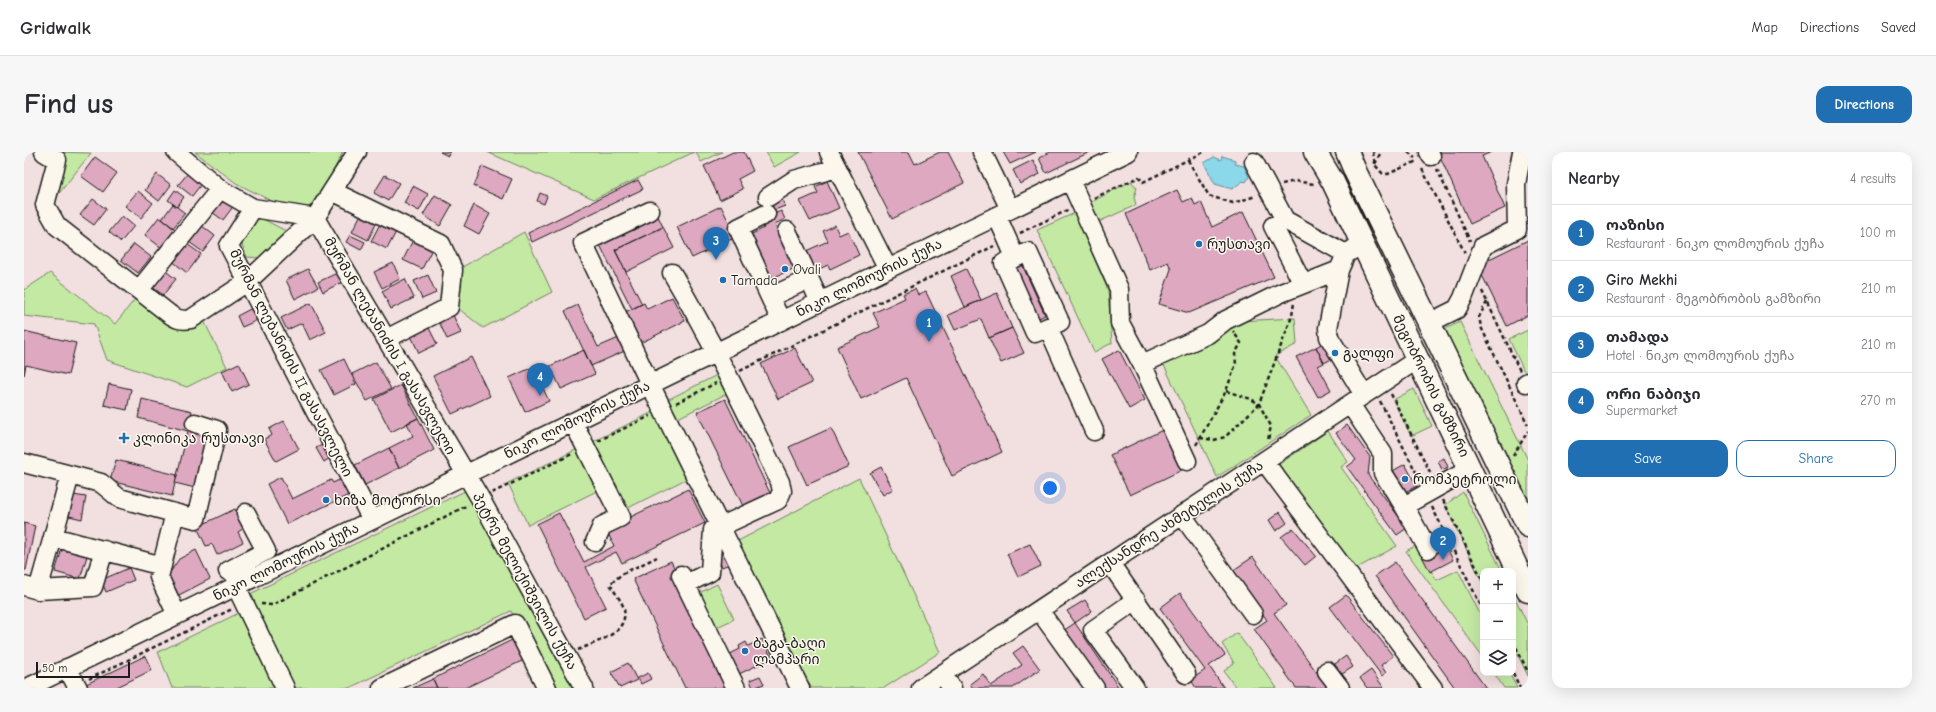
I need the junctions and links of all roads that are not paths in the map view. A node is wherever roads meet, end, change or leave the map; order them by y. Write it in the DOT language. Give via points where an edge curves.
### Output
graph roads {
  1 [pos="44,152"];
  2 [pos="176,152"];
  3 [pos="357,152"];
  4 [pos="829,152"];
  5 [pos="982,152"];
  6 [pos="1128,152"];
  7 [pos="1308,152"];
  8 [pos="1315,152"];
  9 [pos="1522,152"];
  10 [pos="1348,153"];
  11 [pos="1254,162"];
  12 [pos="837,168"];
  13 [pos="1070,180"];
  14 [pos="1522,181"];
  15 [pos="1324,183"];
  16 [pos="220,190"];
  17 [pos="332,191"];
  18 [pos="253,208"];
  19 [pos="650,211"];
  20 [pos="1004,212"];
  21 [pos="315,218"];
  22 [pos="1285,220"];
  23 [pos="788,231"];
  24 [pos="1354,249"];
  25 [pos="1015,258"];
  26 [pos="888,269"];
  27 [pos="1339,270"];
  28 [pos="672,273"];
  29 [pos="809,279"];
  30 [pos="247,282"];
  31 [pos="1304,284"];
  32 [pos="139,290"];
  33 [pos="770,297"];
  34 [pos="820,302"];
  35 [pos="781,321"];
  36 [pos="1429,323"];
  37 [pos="1048,327"];
  38 [pos="386,339"];
  39 [pos="717,352"];
  40 [pos="1418,359"];
  41 [pos="1142,364"];
  42 [pos="650,384"];
  43 [pos="1357,400"];
  44 [pos="573,422"];
  45 [pos="195,423"];
  46 [pos="1094,431"];
  47 [pos="1188,461"];
  48 [pos="1264,461"];
  49 [pos="24,463"];
  50 [pos="1470,469"];
  51 [pos="466,474"];
  52 [pos="70,475"];
  53 [pos="1404,506"];
  54 [pos="175,513"];
  55 [pos="246,513"];
  56 [pos="1182,515"];
  57 [pos="372,520"];
  58 [pos="1528,526"];
  59 [pos="720,527"];
  60 [pos="53,537"];
  61 [pos="595,542"];
  62 [pos="1428,549"];
  63 [pos="104,550"];
  64 [pos="251,559"];
  65 [pos="1110,563"];
  66 [pos="162,566"];
  67 [pos="258,575"];
  68 [pos="232,579"];
  69 [pos="31,588"];
  70 [pos="1528,591"];
  71 [pos="1136,600"];
  72 [pos="1039,610"];
  73 [pos="1253,614"];
  74 [pos="177,615"];
  75 [pos="67,668"];
  76 [pos="1327,671"];
  77 [pos="1186,674"];
  78 [pos="947,681"];
  79 [pos="77,687"];
  80 [pos="27,688"];
  81 [pos="285,688"];
  82 [pos="382,688"];
  83 [pos="547,688"];
  84 [pos="584,688"];
  85 [pos="736,688"];
  86 [pos="800,688"];
  87 [pos="921,688"];
  88 [pos="1095,688"];
  89 [pos="1135,688"];
  90 [pos="1340,688"];
  91 [pos="1433,688"];
  1 -- 32 [label="street" via="57,160 45,205 57,226"];
  2 -- 16 [label="street"];
  3 -- 17 [label="street"];
  4 -- 12 [label="street"];
  5 -- 20 [label="street"];
  6 -- 13 [label="street, ნიკო ლომოურის ქუჩა"];
  7 -- 15 [label="street"];
  8 -- 15 [label="main road, მეგობრობის გამზირი"];
  9 -- 14 [label="street"];
  10 -- 36 [label="main road, მეგობრობის გამზირი"];
  11 -- 22 [label="street"];
  12 -- 26 [label="street"];
  12 -- 33 [label="street" via="794,180 767,206 738,228"];
  13 -- 20 [label="street, ნიკო ლომოურის ქუჩა"];
  13 -- 41 [label="street" via="1119,289 1120,323"];
  14 -- 36 [label="street" via="1517,229 1483,246 1457,309"];
  15 -- 24 [label="main road, მეგობრობის გამზირი"];
  16 -- 18 [label="street"];
  16 -- 32 [label="street"];
  17 -- 21 [label="street"];
  17 -- 38 [label="street" via="441,244 454,270 449,307"];
  18 -- 21 [label="street"];
  18 -- 30 [label="street, მურმან ლებანიძის II გასასვლელი" via="229,246"];
  19 -- 42 [label="street" via="583,243"];
  20 -- 25 [label="street"];
  20 -- 26 [label="street, ნიკო ლომოურის ქუჩა"];
  21 -- 30 [label="street"];
  21 -- 38 [label="street, მურმან ლებანიძის I გასასვლელი"];
  22 -- 24 [label="street"];
  22 -- 31 [label="street" via="1273,226"];
  23 -- 29 [label="street"];
  24 -- 27 [label="street"];
  24 -- 40 [label="main road, მეგობრობის გამზირი"];
  25 -- 37 [label="street" via="1004,263 1035,333"];
  25 -- 37 [label="street" via="1028,252 1060,322"];
  26 -- 34 [label="street, ნიკო ლომოურის ქუჩა"];
  27 -- 31 [label="street"];
  27 -- 43 [label="street" via="1328,328 1329,337"];
  28 -- 39 [label="street"];
  29 -- 33 [label="street"];
  29 -- 34 [label="street"];
  30 -- 32 [label="street" via="185,320 174,318"];
  30 -- 57 [label="street, მურმან ლებანიძის II გასასვლელი"];
  31 -- 41 [label="street" via="1226,320 1208,334"];
  33 -- 35 [label="street"];
  34 -- 35 [label="street, ნიკო ლომოურის ქუჩა"];
  35 -- 39 [label="street, ნიკო ლომოურის ქუჩა"];
  36 -- 58 [label="main road, მეგობრობის გამზირი"];
  37 -- 46 [label="street"];
  38 -- 51 [label="street, მურმან ლებანიძის I გასასვლელი"];
  39 -- 42 [label="street, ნიკო ლომოურის ქუჩა"];
  39 -- 59 [label="street" via="780,482 782,491 778,500"];
  40 -- 43 [label="street, ალექსანდრე ახმეტელის ქუჩა"];
  40 -- 50 [label="main road, მეგობრობის გამზირი"];
  41 -- 47 [label="street"];
  42 -- 44 [label="street, ნიკო ლომოურის ქუჩა"];
  42 -- 59 [label="street"];
  43 -- 48 [label="street, ალექსანდრე ახმეტელის ქუჩა"];
  43 -- 53 [label="street" via="1383,454 1383,473"];
  44 -- 51 [label="street, ნიკო ლომოურის ქუჩა"];
  44 -- 61 [label="street" via="621,517 602,526"];
  45 -- 54 [label="street" via="217,430 196,519"];
  48 -- 56 [label="street, ალექსანდრე ახმეტელის ქუჩა"];
  48 -- 91 [label="street"];
  49 -- 52 [label="street"];
  50 -- 53 [label="street"];
  50 -- 70 [label="main road, მეგობრობის გამზირი"];
  51 -- 57 [label="street, ნიკო ლომოურის ქუჩა"];
  51 -- 84 [label="street, პეტრე მელიქიშვილის ქუჩა"];
  52 -- 54 [label="street" via="101,483 119,498"];
  52 -- 60 [label="street"];
  53 -- 62 [label="street"];
  54 -- 66 [label="street"];
  55 -- 64 [label="street" via="266,551"];
  56 -- 65 [label="street, ალექსანდრე ახმეტელის ქუჩა"];
  56 -- 73 [label="street"];
  57 -- 67 [label="street, ნიკო ლომოურის ქუჩა"];
  59 -- 85 [label="street" via="713,530 710,572 684,579"];
  59 -- 86 [label="street"];
  60 -- 63 [label="street"];
  60 -- 69 [label="street"];
  63 -- 66 [label="street"];
  63 -- 69 [label="street" via="92,586"];
  64 -- 67 [label="street"];
  64 -- 68 [label="street"];
  65 -- 71 [label="street"];
  65 -- 72 [label="street, ალექსანდრე ახმეტელის ქუჩა"];
  66 -- 74 [label="street" via="159,577"];
  67 -- 68 [label="street, ნიკო ლომოურის ქუჩა"];
  68 -- 74 [label="street, ნიკო ლომოურის ქუჩა"];
  68 -- 81 [label="street"];
  71 -- 77 [label="street"];
  71 -- 89 [label="street" via="1093,630"];
  72 -- 78 [label="street, ალექსანდრე ახმეტელის ქუჩა"];
  72 -- 88 [label="street"];
  74 -- 75 [label="street, ნიკო ლომოურის ქუჩა"];
  75 -- 79 [label="street"];
  75 -- 80 [label="street, ნიკო ლომოურის ქუჩა"];
  76 -- 90 [label="street"];
  78 -- 87 [label="street, ალექსანდრე ახმეტელის ქუჩა"];
  82 -- 83 [label="street" via="515,624"];
}
